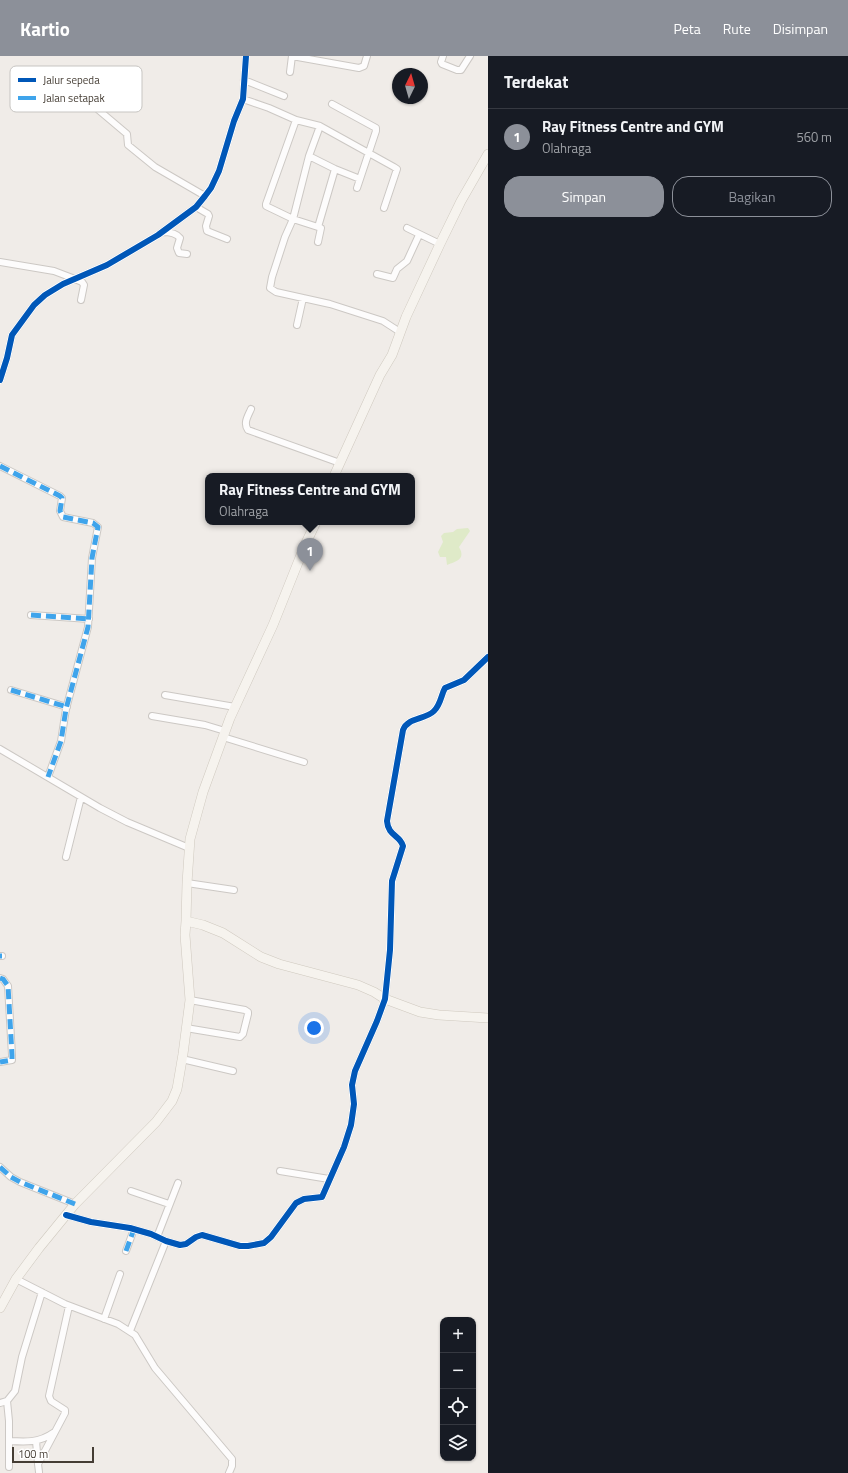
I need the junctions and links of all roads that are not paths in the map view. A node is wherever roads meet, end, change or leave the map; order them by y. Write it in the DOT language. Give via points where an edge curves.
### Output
graph roads {
  1 [pos="246,56"];
  2 [pos="292,56"];
  3 [pos="367,56"];
  4 [pos="443,56"];
  5 [pos="470,56"];
  6 [pos="290,72"];
  7 [pos="244,80"];
  8 [pos="284,96"];
  9 [pos="243,99"];
  10 [pos="332,104"];
  11 [pos="101,112"];
  12 [pos="296,120"];
  13 [pos="320,126"];
  14 [pos="369,154"];
  15 [pos="488,154"];
  16 [pos="309,156"];
  17 [pos="335,169"];
  18 [pos="360,179"];
  19 [pos="357,188"];
  20 [pos="205,196"];
  21 [pos="196,207"];
  22 [pos="384,208"];
  23 [pos="293,219"];
  24 [pos="318,227"];
  25 [pos="407,228"];
  26 [pos="162,232"];
  27 [pos="419,235"];
  28 [pos="227,239"];
  29 [pos="318,242"];
  30 [pos="440,244"];
  31 [pos="187,254"];
  32 [pos="0,262"];
  33 [pos="377,274"];
  34 [pos="75,279"];
  35 [pos="303,298"];
  36 [pos="81,300"];
  37 [pos="298,325"];
  38 [pos="400,332"];
  39 [pos="0,380"];
  40 [pos="251,409"];
  41 [pos="340,463"];
  42 [pos="0,466"];
  43 [pos="335,473"];
  44 [pos="314,525"];
  45 [pos="31,615"];
  46 [pos="89,619"];
  47 [pos="488,657"];
  48 [pos="11,690"];
  49 [pos="165,695"];
  50 [pos="67,707"];
  51 [pos="235,707"];
  52 [pos="152,716"];
  53 [pos="224,734"];
  54 [pos="0,748"];
  55 [pos="304,762"];
  56 [pos="48,777"];
  57 [pos="81,797"];
  58 [pos="189,848"];
  59 [pos="66,857"];
  60 [pos="187,883"];
  61 [pos="234,890"];
  62 [pos="186,921"];
  63 [pos="203,926"];
  64 [pos="185,935"];
  65 [pos="0,978"];
  66 [pos="385,999"];
  67 [pos="190,1000"];
  68 [pos="488,1018"];
  69 [pos="186,1028"];
  70 [pos="182,1059"];
  71 [pos="0,1062"];
  72 [pos="233,1071"];
  73 [pos="0,1167"];
  74 [pos="280,1171"];
  75 [pos="329,1179"];
  76 [pos="178,1183"];
  77 [pos="131,1191"];
  78 [pos="75,1204"];
  79 [pos="169,1204"];
  80 [pos="66,1215"];
  81 [pos="134,1229"];
  82 [pos="157,1237"];
  83 [pos="166,1241"];
  84 [pos="126,1251"];
  85 [pos="120,1274"];
  86 [pos="16,1279"];
  87 [pos="42,1292"];
  88 [pos="1,1303"];
  89 [pos="69,1306"];
  90 [pos="104,1319"];
  91 [pos="130,1331"];
  92 [pos="7,1401"];
  93 [pos="0,1403"];
  94 [pos="54,1432"];
  95 [pos="9,1441"];
  96 [pos="36,1441"];
  97 [pos="38,1464"];
  98 [pos="9,1467"];
  99 [pos="39,1472"];
  100 [pos="229,1473"];
  1 -- 7 [label="street"];
  2 -- 3 [label="street" via="359,68 364,66"];
  2 -- 6 [label="street"];
  4 -- 5 [label="street" via="442,64 461,70"];
  7 -- 8 [label="street"];
  7 -- 9 [label="street"];
  9 -- 12 [label="street"];
  9 -- 20 [label="street" via="217,175"];
  10 -- 14 [label="street" via="376,128"];
  11 -- 20 [label="street" via="127,134 128,145 140,155 155,167"];
  12 -- 13 [label="street"];
  12 -- 23 [label="street" via="266,204"];
  13 -- 14 [label="street"];
  13 -- 16 [label="street"];
  14 -- 18 [label="street"];
  14 -- 22 [label="street" via="397,169"];
  15 -- 30 [label="street"];
  16 -- 17 [label="street"];
  16 -- 23 [label="street"];
  17 -- 18 [label="street"];
  17 -- 24 [label="street"];
  18 -- 19 [label="street"];
  20 -- 21 [label="street"];
  21 -- 26 [label="street"];
  21 -- 28 [label="street" via="209,216 207,231"];
  23 -- 24 [label="street"];
  23 -- 35 [label="street" via="270,288 276,292"];
  24 -- 29 [label="street" via="321,228"];
  25 -- 27 [label="street"];
  26 -- 31 [label="street" via="178,235 179,253"];
  26 -- 34 [label="street" via="107,265"];
  27 -- 30 [label="street"];
  27 -- 33 [label="street" via="407,261 397,269 393,278"];
  30 -- 38 [label="street"];
  32 -- 34 [label="street" via="54,271"];
  34 -- 36 [label="street" via="84,285"];
  34 -- 39 [label="street" via="45,295 16,328"];
  35 -- 37 [label="street"];
  35 -- 38 [label="street" via="383,321"];
  38 -- 41 [label="street" via="392,355 380,375"];
  40 -- 41 [label="street" via="245,422 248,430"];
  41 -- 43 [label="street"];
  42 -- 46 [label="street" via="60,496 60,514 63,517 93,523 98,527 92,558"];
  44 -- 51 [label="street"];
  45 -- 46 [label="street"];
  46 -- 50 [label="street"];
  47 -- 66 [label="street" via="464,680 445,688 439,705 430,714 408,722 403,730 387,821 388,830 403,846 392,881 390,950"];
  48 -- 50 [label="street"];
  49 -- 51 [label="street"];
  50 -- 56 [label="street" via="61,741"];
  51 -- 53 [label="street"];
  52 -- 53 [label="street" via="205,724"];
  53 -- 55 [label="street"];
  53 -- 58 [label="street" via="196,816"];
  54 -- 56 [label="street"];
  56 -- 57 [label="street"];
  57 -- 58 [label="street" via="127,822"];
  57 -- 59 [label="street"];
  58 -- 60 [label="street"];
  60 -- 61 [label="street"];
  60 -- 62 [label="street"];
  62 -- 63 [label="street"];
  62 -- 64 [label="street"];
  63 -- 64 [label="street"];
  63 -- 66 [label="street" via="223,933 261,957 358,985"];
  64 -- 67 [label="street"];
  65 -- 71 [label="street" via="8,986 12,1046 12,1060"];
  66 -- 68 [label="street" via="420,1012"];
  66 -- 75 [label="street" via="355,1071 351,1125"];
  67 -- 69 [label="street"];
  67 -- 69 [label="street" via="245,1010 248,1014 240,1037"];
  69 -- 70 [label="street"];
  70 -- 72 [label="street"];
  70 -- 78 [label="street" via="177,1089 163,1115"];
  73 -- 78 [label="street" via="20,1182"];
  74 -- 75 [label="street"];
  75 -- 83 [label="street" via="322,1197 300,1200 264,1243 240,1246 202,1235 186,1244"];
  76 -- 79 [label="street"];
  77 -- 79 [label="street"];
  78 -- 80 [label="street"];
  79 -- 82 [label="street"];
  80 -- 81 [label="street"];
  80 -- 86 [label="street"];
  81 -- 82 [label="street"];
  81 -- 84 [label="street"];
  82 -- 83 [label="street"];
  83 -- 91 [label="street"];
  85 -- 90 [label="street"];
  86 -- 87 [label="street"];
  86 -- 88 [label="street"];
  87 -- 89 [label="street"];
  87 -- 92 [label="street" via="22,1357 15,1391"];
  89 -- 90 [label="street"];
  89 -- 94 [label="street" via="49,1396 51,1401 66,1412"];
  90 -- 91 [label="street"];
  91 -- 100 [label="street" via="155,1368 232,1459"];
  92 -- 93 [label="street"];
  92 -- 95 [label="street"];
  94 -- 96 [label="street" via="47,1438"];
  94 -- 97 [label="street"];
  95 -- 96 [label="street"];
  95 -- 98 [label="street"];
  96 -- 97 [label="street"];
  97 -- 99 [label="street"];
}
